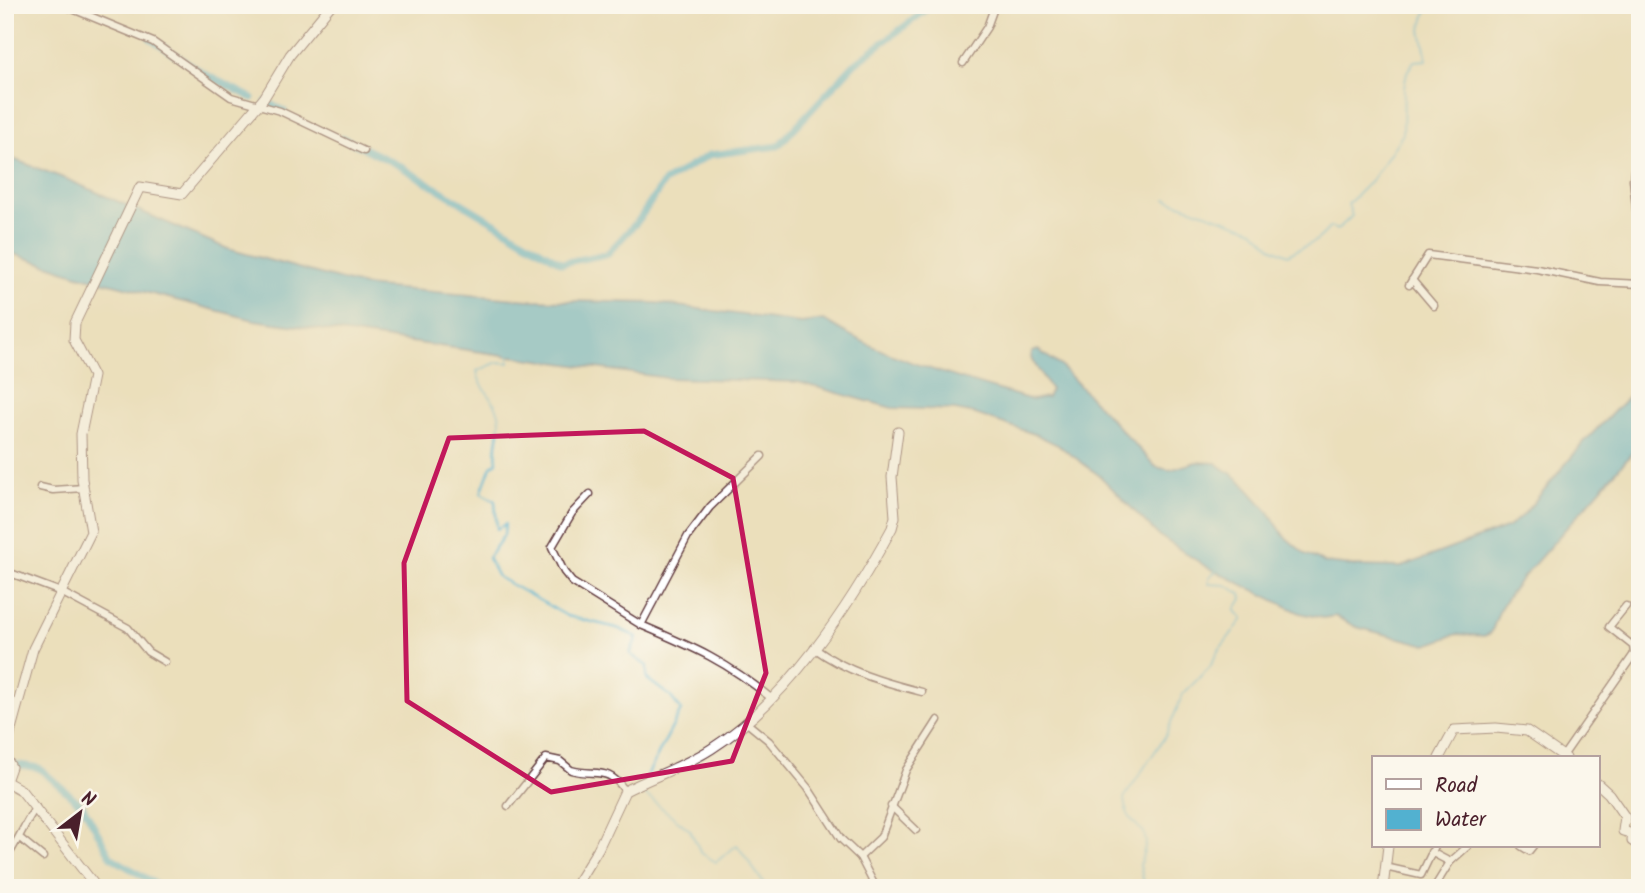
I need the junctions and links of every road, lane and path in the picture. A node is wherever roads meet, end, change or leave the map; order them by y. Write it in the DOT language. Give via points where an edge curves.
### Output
graph roads {
  1 [pos="63,5"];
  2 [pos="331,5"];
  3 [pos="995,5"];
  4 [pos="963,63"];
  5 [pos="257,106"];
  6 [pos="1640,129"];
  7 [pos="364,151"];
  8 [pos="1640,246"];
  9 [pos="1640,284"];
  10 [pos="1434,306"];
  11 [pos="898,432"];
  12 [pos="762,456"];
  13 [pos="40,486"];
  14 [pos="84,488"];
  15 [pos="590,494"];
  16 [pos="5,571"];
  17 [pos="61,592"];
  18 [pos="1626,606"];
  19 [pos="641,625"];
  20 [pos="814,648"];
  21 [pos="165,662"];
  22 [pos="922,692"];
  23 [pos="772,699"];
  24 [pos="938,720"];
  25 [pos="747,723"];
  26 [pos="1440,756"];
  27 [pos="1563,756"];
  28 [pos="1565,756"];
  29 [pos="8,763"];
  30 [pos="6,783"];
  31 [pos="1600,786"];
  32 [pos="625,791"];
  33 [pos="508,806"];
  34 [pos="891,806"];
  35 [pos="36,807"];
  36 [pos="916,830"];
  37 [pos="21,839"];
  38 [pos="1640,846"];
  39 [pos="1388,848"];
  40 [pos="1466,848"];
  41 [pos="1433,849"];
  42 [pos="43,857"];
  43 [pos="860,857"];
  44 [pos="5,860"];
  45 [pos="1450,862"];
  46 [pos="1385,867"];
  47 [pos="97,888"];
  48 [pos="574,888"];
  49 [pos="876,888"];
  50 [pos="1383,888"];
  51 [pos="1434,888"];
  1 -- 5 [label="street" via="153,43 232,97"];
  2 -- 5 [label="street" via="290,55"];
  3 -- 4 [label="street" via="987,27"];
  5 -- 7 [label="street" via="279,111"];
  5 -- 14 [label="street" via="182,194 140,187 75,323 74,340 93,376 81,435"];
  6 -- 8 [label="street" via="1633,179"];
  9 -- 10 [label="street" via="1600,282 1428,254 1411,283"];
  11 -- 20 [label="street" via="892,528 825,638"];
  12 -- 19 [label="street" via="710,507 688,536"];
  13 -- 14 [label="street"];
  14 -- 17 [label="street" via="91,532"];
  15 -- 19 [label="street" via="572,513 552,547 572,582"];
  16 -- 17 [label="street"];
  17 -- 21 [label="street" via="128,628 148,652"];
  17 -- 29 [label="street" via="33,649 15,708"];
  18 -- 28 [label="street" via="1609,627 1633,646 1634,654"];
  19 -- 23 [label="street" via="699,648"];
  20 -- 22 [label="street" via="872,679"];
  20 -- 23 [label="street"];
  23 -- 25 [label="street"];
  24 -- 34 [label="street" via="906,770"];
  25 -- 32 [label="street" via="678,769"];
  25 -- 43 [label="street" via="769,741 808,788 841,839"];
  26 -- 27 [label="street" via="1454,730 1460,728 1527,731"];
  29 -- 30 [label="street"];
  30 -- 35 [label="street" via="21,790"];
  31 -- 38 [label="street" via="1625,817 1623,831 1633,834 1632,841"];
  32 -- 33 [label="street" via="616,778 571,770 546,758"];
  32 -- 48 [label="street"];
  34 -- 36 [label="street"];
  34 -- 43 [label="street" via="878,843"];
  35 -- 37 [label="street"];
  35 -- 47 [label="street"];
  37 -- 42 [label="street"];
  37 -- 44 [label="street"];
  39 -- 46 [label="street"];
  40 -- 45 [label="street"];
  41 -- 45 [label="street"];
  41 -- 46 [label="street" via="1421,875"];
  43 -- 49 [label="street"];
  45 -- 51 [label="street"];
  46 -- 50 [label="street"];
}
